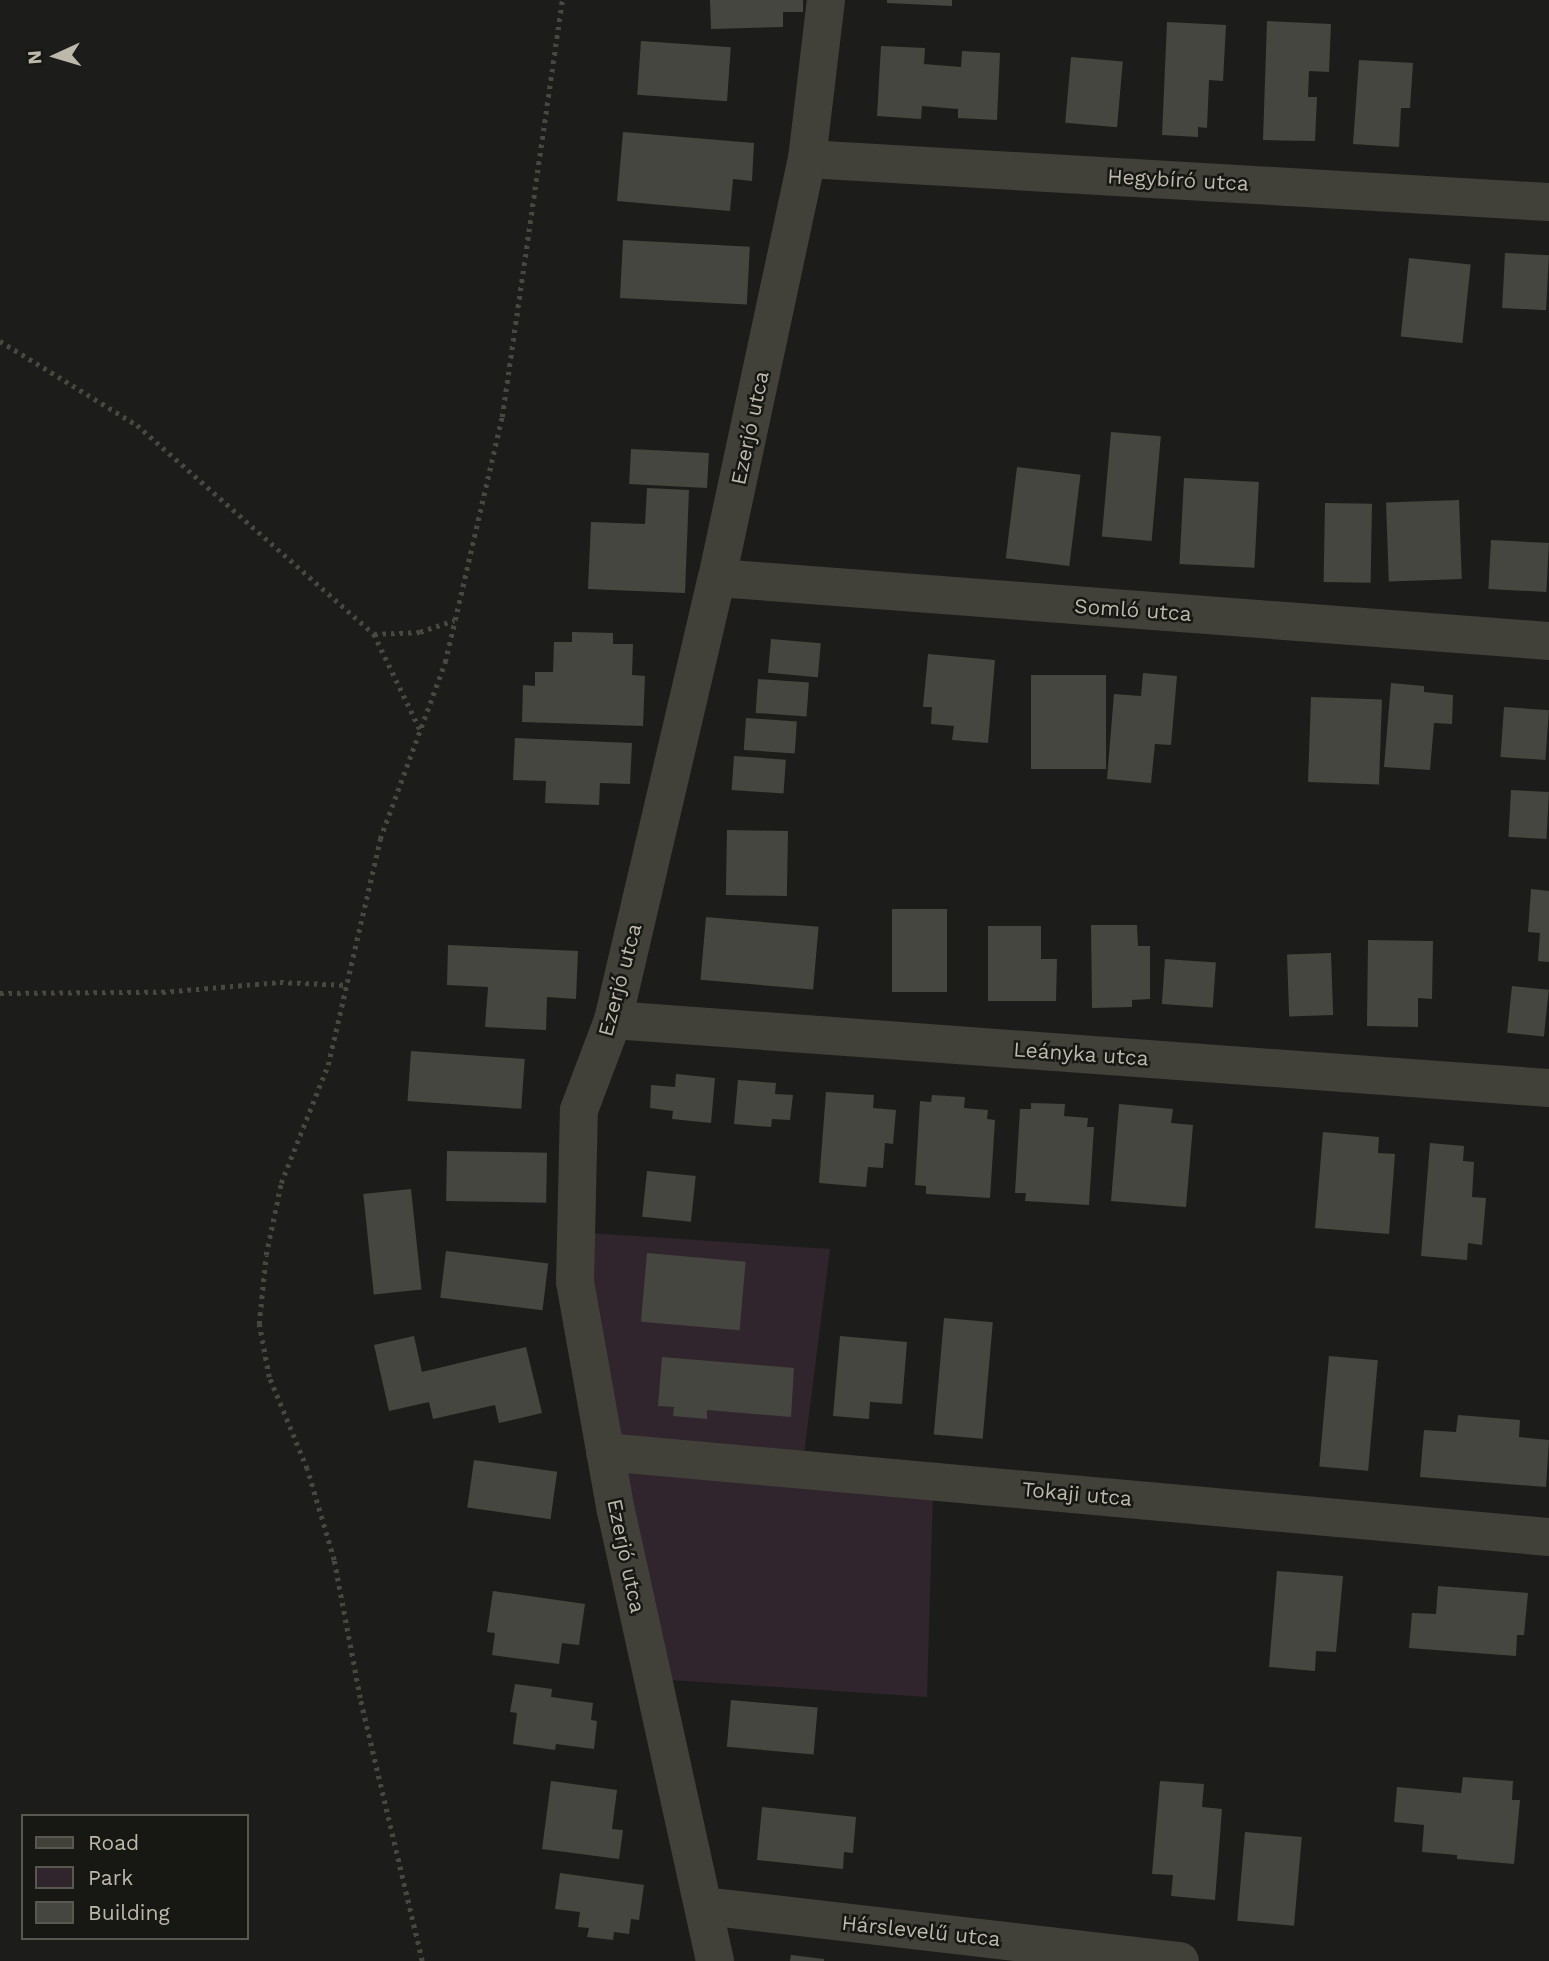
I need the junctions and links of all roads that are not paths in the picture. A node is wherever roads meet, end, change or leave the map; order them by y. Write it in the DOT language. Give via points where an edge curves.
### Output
graph roads {
  1 [pos="826,0"];
  2 [pos="807,159"];
  3 [pos="1549,202"];
  4 [pos="717,578"];
  5 [pos="1549,641"];
  6 [pos="613,1020"];
  7 [pos="1549,1088"];
  8 [pos="605,1452"];
  9 [pos="1549,1537"];
  10 [pos="704,1906"];
  11 [pos="715,1961"];
  12 [pos="1180,1961"];
  1 -- 2 [label="street, Ezerjó utca"];
  2 -- 3 [label="street, Hegybíró utca"];
  2 -- 4 [label="street, Ezerjó utca"];
  4 -- 5 [label="street, Somló utca"];
  4 -- 6 [label="street, Ezerjó utca"];
  6 -- 7 [label="street, Leányka utca"];
  6 -- 8 [label="street, Ezerjó utca" via="579,1110 575,1282"];
  8 -- 9 [label="street, Tokaji utca"];
  8 -- 10 [label="street, Ezerjó utca"];
  10 -- 11 [label="street, Ezerjó utca"];
  10 -- 12 [label="street, Hárslevelű utca"];
}
